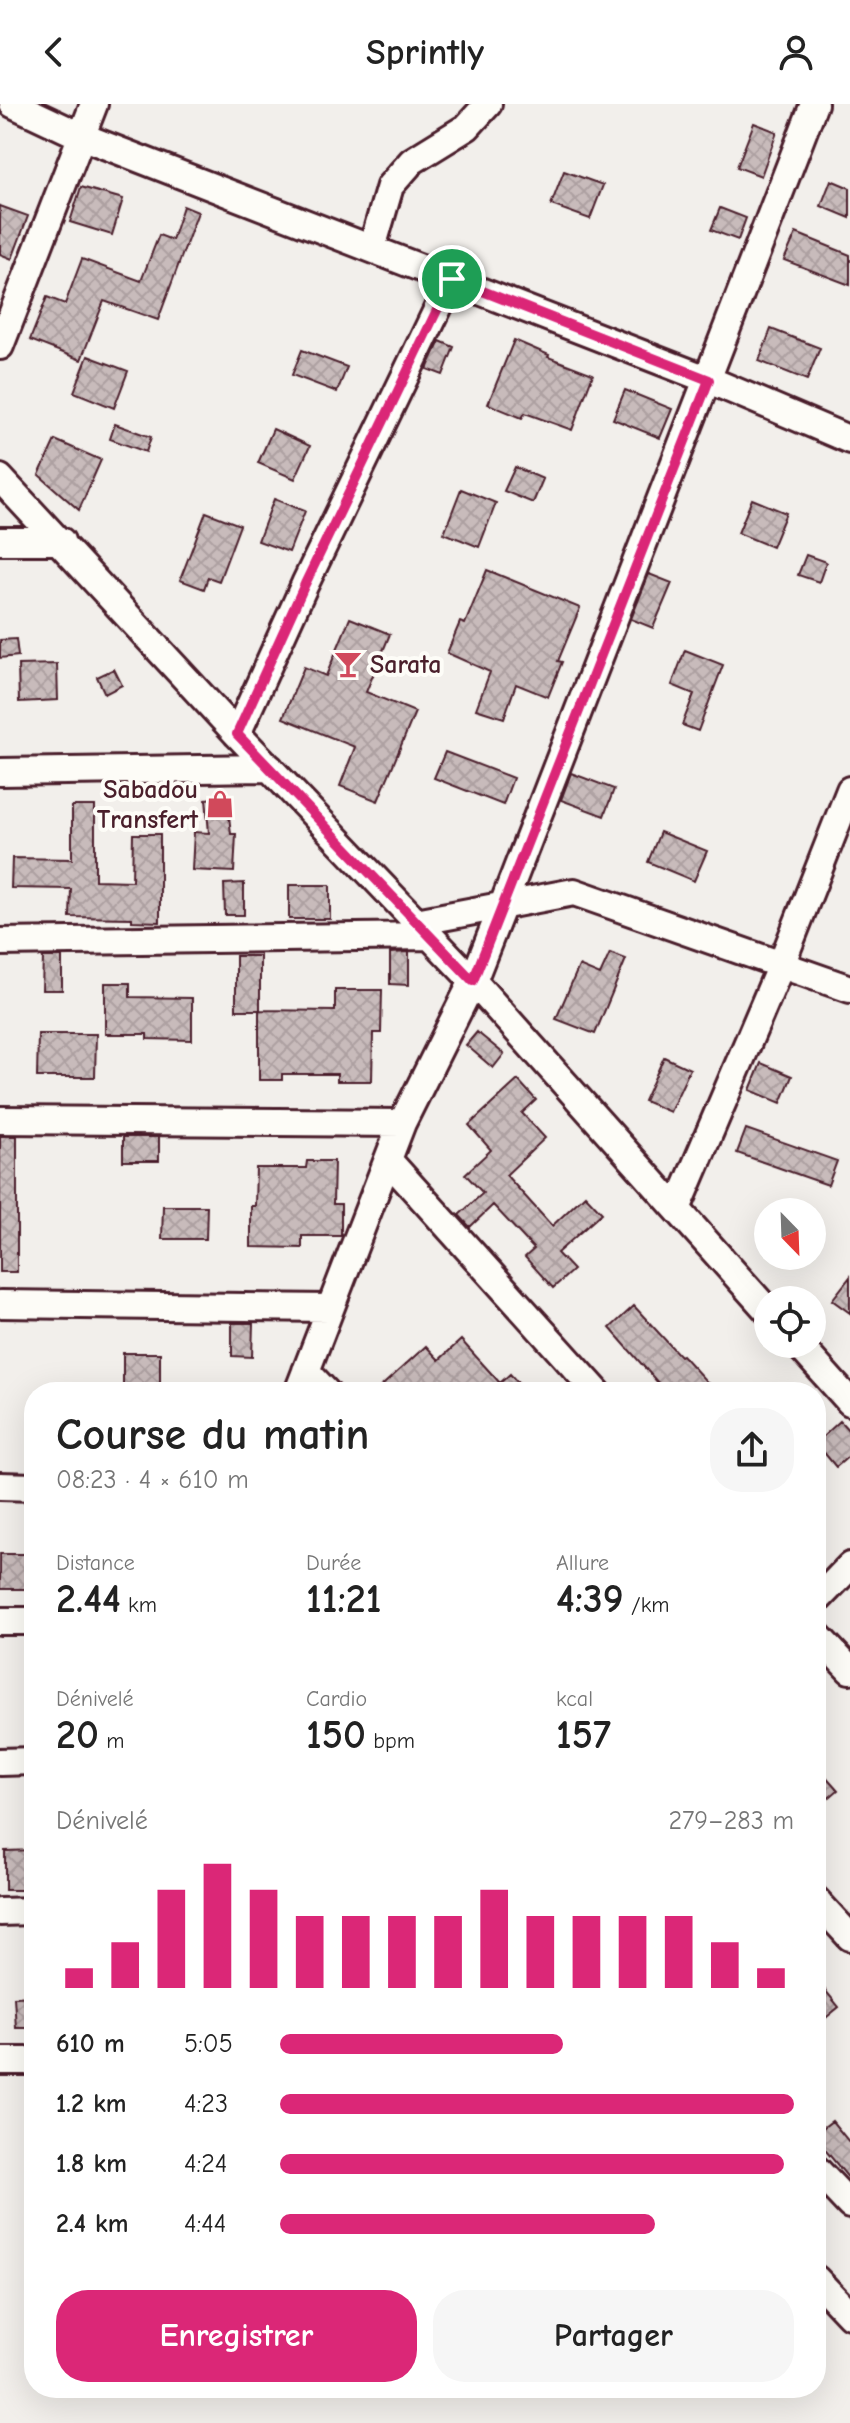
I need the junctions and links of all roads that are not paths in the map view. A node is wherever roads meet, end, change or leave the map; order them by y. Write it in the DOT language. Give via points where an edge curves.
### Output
graph roads {
  1 [pos="13,104"];
  2 [pos="94,104"];
  3 [pos="488,104"];
  4 [pos="814,104"];
  5 [pos="81,136"];
  6 [pos="372,248"];
  7 [pos="452,279"];
  8 [pos="0,346"];
  9 [pos="709,380"];
  10 [pos="850,440"];
  11 [pos="0,478"];
  12 [pos="0,541"];
  13 [pos="61,541"];
  14 [pos="237,734"];
  15 [pos="270,768"];
  16 [pos="0,772"];
  17 [pos="850,790"];
  18 [pos="503,905"];
  19 [pos="424,929"];
  20 [pos="0,942"];
  21 [pos="781,965"];
  22 [pos="473,981"];
  23 [pos="850,989"];
  24 [pos="0,1120"];
  25 [pos="402,1123"];
  26 [pos="388,1160"];
  27 [pos="677,1209"];
  28 [pos="754,1295"];
  29 [pos="0,1304"];
  30 [pos="329,1308"];
  31 [pos="811,1358"];
  32 [pos="302,1382"];
  33 [pos="588,1382"];
  34 [pos="850,1402"];
  35 [pos="0,1486"];
  36 [pos="24,1487"];
  37 [pos="850,1566"];
  38 [pos="826,1591"];
  39 [pos="0,1621"];
  40 [pos="24,1621"];
  41 [pos="826,1645"];
  42 [pos="850,1670"];
  43 [pos="24,1761"];
  44 [pos="0,1762"];
  45 [pos="24,1911"];
  46 [pos="826,1911"];
  47 [pos="0,1912"];
  48 [pos="850,1937"];
  49 [pos="0,2061"];
  50 [pos="24,2061"];
  51 [pos="826,2180"];
  52 [pos="850,2205"];
  53 [pos="826,2290"];
  54 [pos="850,2315"];
  1 -- 5 [label="street"];
  2 -- 5 [label="street"];
  3 -- 6 [label="street" via="467,127 412,161 390,186"];
  4 -- 9 [label="street"];
  5 -- 6 [label="street"];
  5 -- 8 [label="street"];
  6 -- 7 [label="street"];
  7 -- 9 [label="street"];
  7 -- 14 [label="street"];
  9 -- 10 [label="street"];
  9 -- 18 [label="street"];
  11 -- 13 [label="street"];
  12 -- 13 [label="street"];
  13 -- 14 [label="street"];
  14 -- 15 [label="street"];
  15 -- 16 [label="street"];
  15 -- 19 [label="street"];
  17 -- 21 [label="street"];
  18 -- 19 [label="street"];
  18 -- 21 [label="street" via="574,892"];
  18 -- 22 [label="street"];
  19 -- 20 [label="street"];
  19 -- 22 [label="street"];
  21 -- 23 [label="street"];
  21 -- 27 [label="street"];
  22 -- 25 [label="street"];
  22 -- 27 [label="street"];
  24 -- 25 [label="street"];
  25 -- 26 [label="street"];
  26 -- 30 [label="street"];
  26 -- 33 [label="street"];
  27 -- 28 [label="street"];
  29 -- 30 [label="street"];
  30 -- 32 [label="street"];
  31 -- 34 [label="street"];
  35 -- 36 [label="street"];
  37 -- 38 [label="street"];
  39 -- 40 [label="street"];
  41 -- 42 [label="street"];
  43 -- 44 [label="street"];
  45 -- 47 [label="street"];
  46 -- 48 [label="street"];
  49 -- 50 [label="street"];
  51 -- 52 [label="street"];
  53 -- 54 [label="street"];
}
